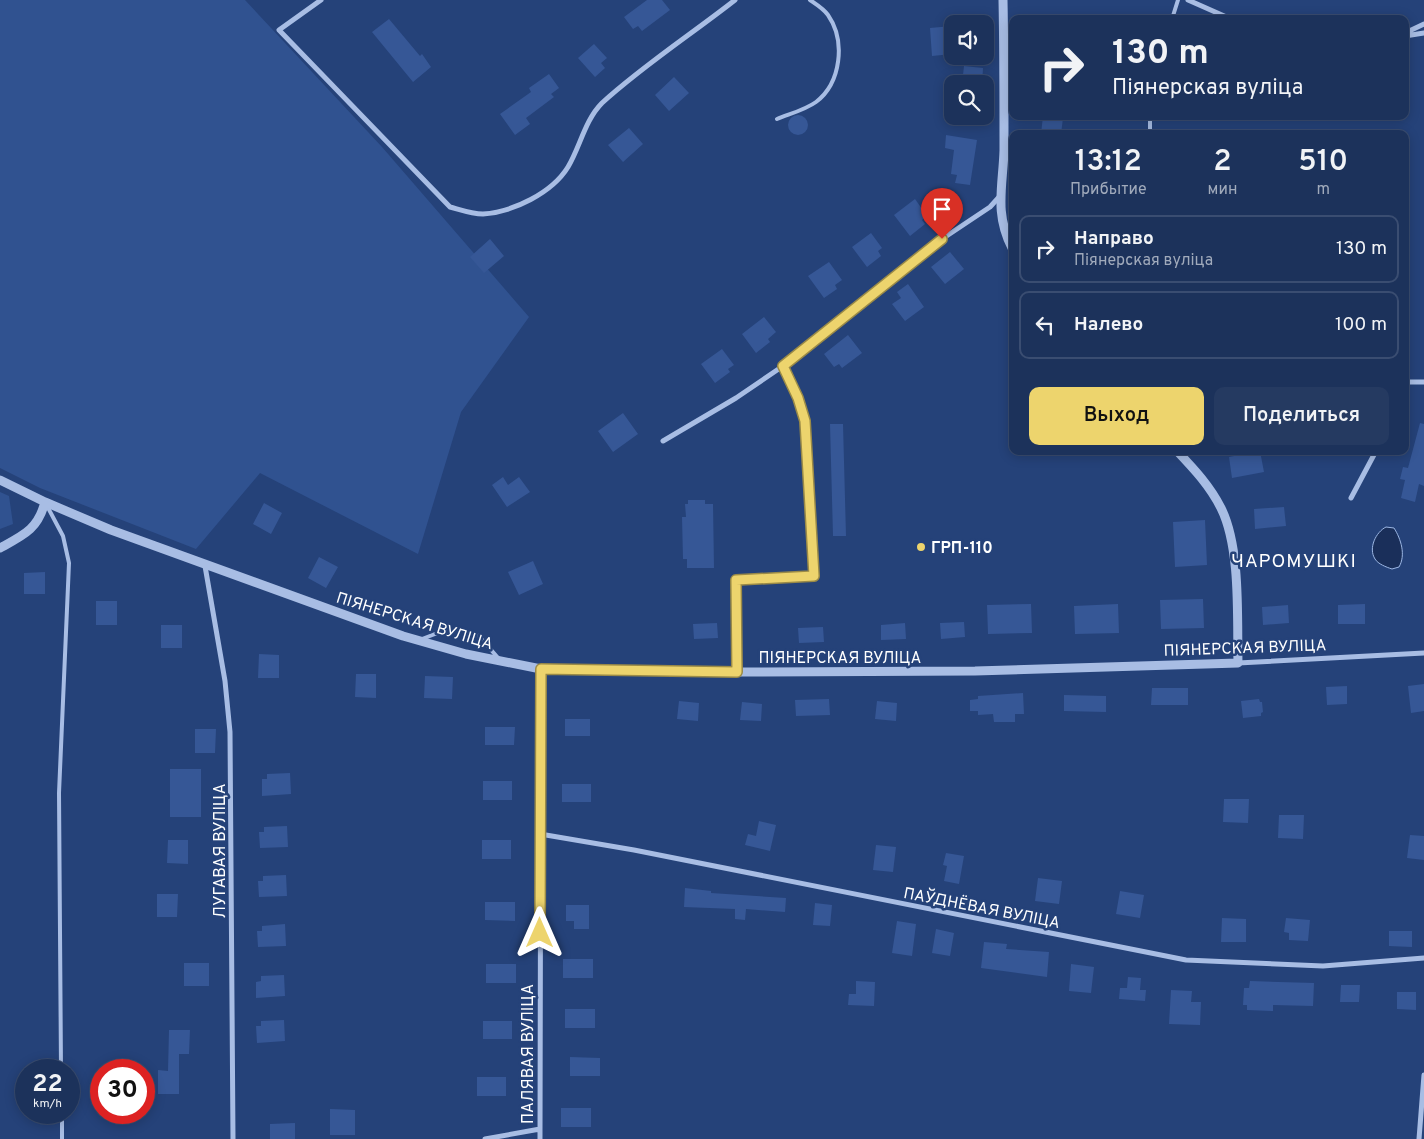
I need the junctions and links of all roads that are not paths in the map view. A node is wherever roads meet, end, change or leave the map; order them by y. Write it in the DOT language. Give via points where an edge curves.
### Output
graph roads {
  1 [pos="321,0"];
  2 [pos="735,0"];
  3 [pos="810,0"];
  4 [pos="1003,0"];
  5 [pos="1178,0"];
  6 [pos="1188,0"];
  7 [pos="1173,15"];
  8 [pos="1222,15"];
  9 [pos="1424,24"];
  10 [pos="1409,33"];
  11 [pos="1424,33"];
  12 [pos="1409,35"];
  13 [pos="776,119"];
  14 [pos="1000,196"];
  15 [pos="1009,240"];
  16 [pos="783,366"];
  17 [pos="1409,382"];
  18 [pos="1424,382"];
  19 [pos="663,441"];
  20 [pos="1181,455"];
  21 [pos="1374,455"];
  22 [pos="0,480"];
  23 [pos="1351,498"];
  24 [pos="45,502"];
  25 [pos="0,548"];
  26 [pos="205,566"];
  27 [pos="419,641"];
  28 [pos="1424,653"];
  29 [pos="503,663"];
  30 [pos="1238,663"];
  31 [pos="541,669"];
  32 [pos="737,672"];
  33 [pos="540,834"];
  34 [pos="1424,958"];
  35 [pos="61,1059"];
  36 [pos="1424,1075"];
  37 [pos="62,1124"];
  38 [pos="540,1129"];
  39 [pos="62,1139"];
  40 [pos="233,1139"];
  41 [pos="485,1139"];
  42 [pos="540,1139"];
  43 [pos="1419,1139"];
  1 -- 2 [label="street" via="279,30 450,207 482,214 520,205 558,179 568,168 600,106"];
  3 -- 13 [label="lane" via="828,14 835,32 839,62 831,86 815,103"];
  4 -- 14 [label="street" via="1004,164"];
  5 -- 7 [label="lane"];
  6 -- 8 [label="street"];
  9 -- 10 [label="street"];
  11 -- 12 [label="street"];
  14 -- 15 [label="street"];
  14 -- 16 [label="street"];
  16 -- 19 [label="street"];
  16 -- 32 [label="street" via="805,421 814,576 736,580"];
  17 -- 18 [label="street"];
  20 -- 30 [label="street" via="1207,484 1228,525 1234,554"];
  21 -- 23 [label="street"];
  22 -- 24 [label="street, ПІЯНЕРСКАЯ ВУЛІЦА"];
  24 -- 25 [label="street" via="40,519 31,529"];
  24 -- 26 [label="street, ПІЯНЕРСКАЯ ВУЛІЦА"];
  24 -- 35 [label="lane" via="63,536 69,564 59,793"];
  26 -- 27 [label="street, ПІЯНЕРСКАЯ ВУЛІЦА"];
  26 -- 40 [label="street, ЛУГАВАЯ ВУЛІЦА" via="225,681 230,732"];
  27 -- 29 [label="street, ПІЯНЕРСКАЯ ВУЛІЦА"];
  27 -- 29 [label="lane" via="448,629 479,636"];
  28 -- 30 [label="street, ПІЯНЕРСКАЯ ВУЛІЦА"];
  29 -- 31 [label="street, ПІЯНЕРСКАЯ ВУЛІЦА"];
  30 -- 32 [label="street, ПІЯНЕРСКАЯ ВУЛІЦА" via="975,671"];
  31 -- 32 [label="street, ПІЯНЕРСКАЯ ВУЛІЦА"];
  31 -- 33 [label="street, ПАЛЯВАЯ ВУЛІЦА"];
  33 -- 34 [label="street, ПАЎДНЁВАЯ ВУЛІЦА" via="1186,960 1322,966"];
  33 -- 38 [label="street, ПАЛЯВАЯ ВУЛІЦА"];
  36 -- 43 [label="street"];
  37 -- 39 [label="lane"];
  38 -- 41 [label="street"];
  38 -- 42 [label="street, ПАЛЯВАЯ ВУЛІЦА"];
}
